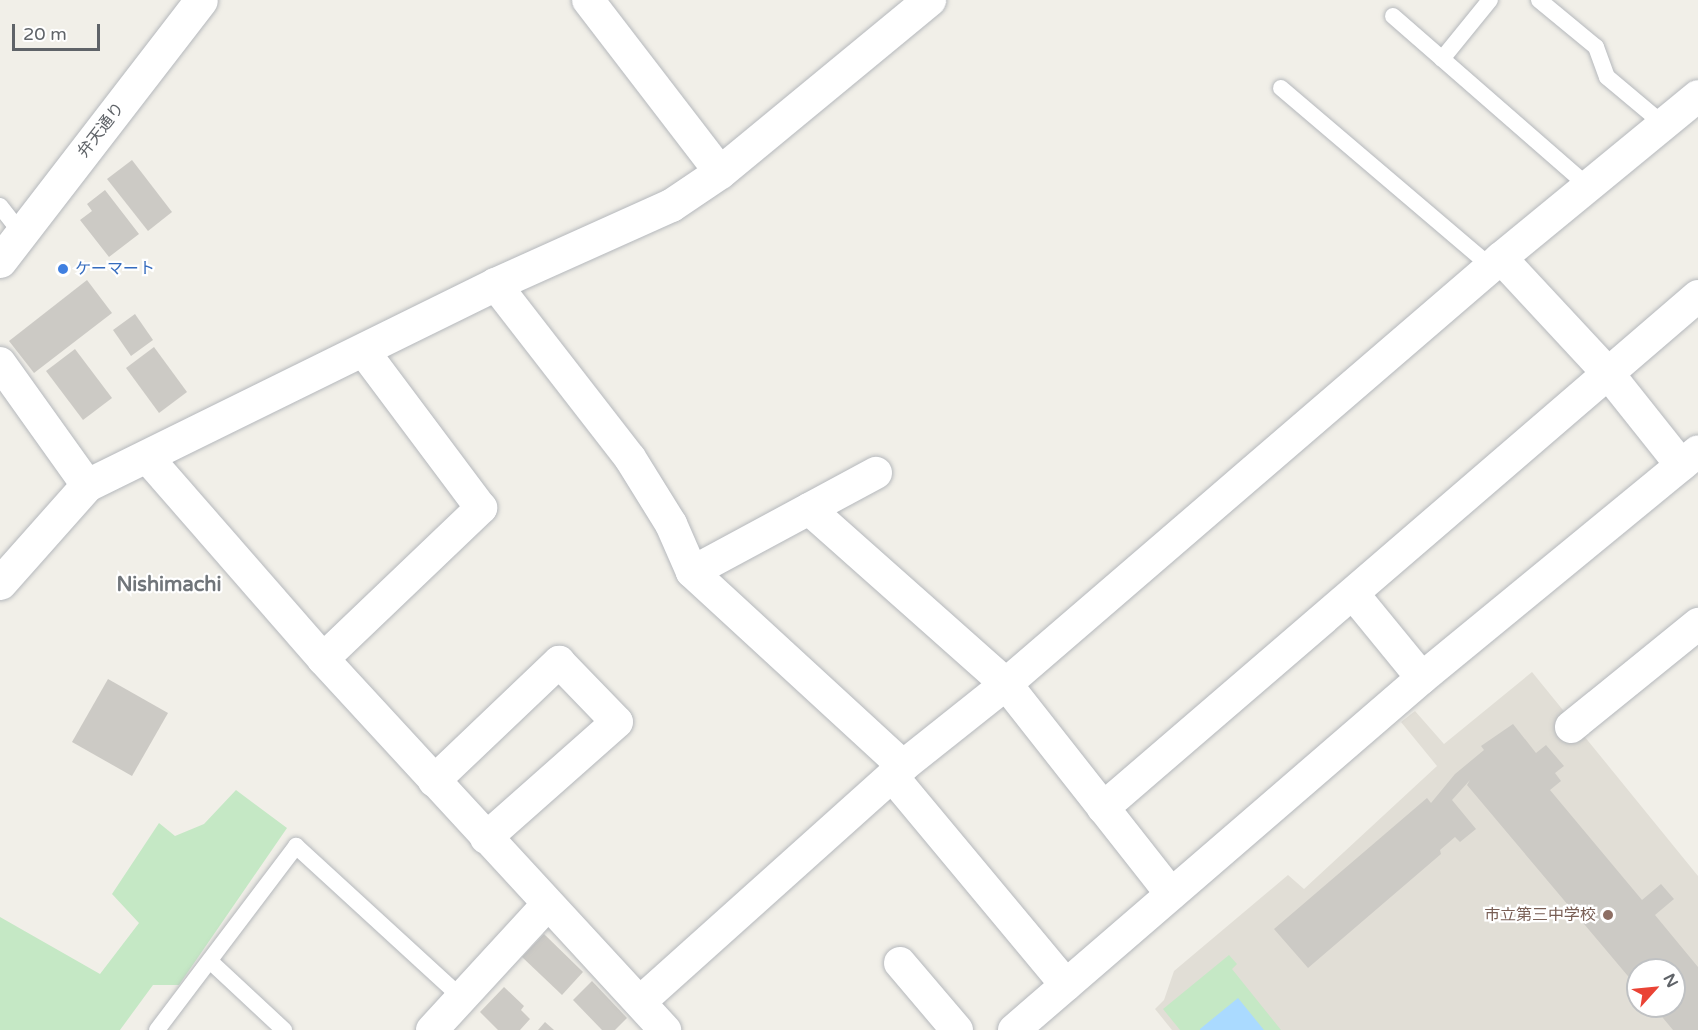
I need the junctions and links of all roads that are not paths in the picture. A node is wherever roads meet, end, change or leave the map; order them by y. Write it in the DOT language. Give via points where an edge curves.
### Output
graph roads {
  1 [pos="201,0"];
  2 [pos="588,0"];
  3 [pos="929,0"];
  4 [pos="1490,0"];
  5 [pos="1539,0"];
  6 [pos="1393,16"];
  7 [pos="1442,59"];
  8 [pos="1281,88"];
  9 [pos="1698,96"];
  10 [pos="1663,124"];
  11 [pos="720,172"];
  12 [pos="1588,186"];
  13 [pos="0,206"];
  14 [pos="21,233"];
  15 [pos="0,261"];
  16 [pos="1496,262"];
  17 [pos="495,284"];
  18 [pos="1698,296"];
  19 [pos="363,350"];
  20 [pos="0,363"];
  21 [pos="1607,372"];
  22 [pos="147,457"];
  23 [pos="1689,458"];
  24 [pos="876,473"];
  25 [pos="87,485"];
  26 [pos="809,509"];
  27 [pos="692,572"];
  28 [pos="0,583"];
  29 [pos="1354,595"];
  30 [pos="1698,624"];
  31 [pos="323,659"];
  32 [pos="1422,678"];
  33 [pos="1006,684"];
  34 [pos="1571,727"];
  35 [pos="898,771"];
  36 [pos="434,781"];
  37 [pos="1103,808"];
  38 [pos="486,838"];
  39 [pos="1171,894"];
  40 [pos="548,904"];
  41 [pos="211,962"];
  42 [pos="900,963"];
  43 [pos="1066,985"];
  44 [pos="462,998"];
  45 [pos="650,1020"];
  46 [pos="157,1030"];
  47 [pos="284,1030"];
  48 [pos="432,1030"];
  49 [pos="957,1030"];
  50 [pos="1014,1030"];
  1 -- 14 [label="street, 弁天通り"];
  2 -- 11 [label="street"];
  3 -- 11 [label="street"];
  4 -- 7 [label="lane"];
  5 -- 10 [label="lane" via="1596,47 1607,77"];
  6 -- 7 [label="lane"];
  7 -- 12 [label="lane"];
  8 -- 16 [label="lane"];
  9 -- 10 [label="street"];
  10 -- 12 [label="street"];
  11 -- 17 [label="street" via="672,205"];
  12 -- 16 [label="street"];
  13 -- 14 [label="lane"];
  14 -- 15 [label="street, 弁天通り"];
  16 -- 21 [label="street"];
  16 -- 33 [label="street"];
  17 -- 19 [label="street"];
  17 -- 27 [label="street" via="630,458 671,524"];
  18 -- 21 [label="street"];
  19 -- 22 [label="street"];
  19 -- 31 [label="street" via="481,508"];
  20 -- 25 [label="street"];
  21 -- 23 [label="street"];
  21 -- 29 [label="street"];
  22 -- 25 [label="street"];
  22 -- 31 [label="street"];
  23 -- 32 [label="street"];
  24 -- 26 [label="street"];
  25 -- 28 [label="street"];
  26 -- 27 [label="street"];
  26 -- 33 [label="street"];
  27 -- 35 [label="street"];
  29 -- 32 [label="street"];
  29 -- 37 [label="street"];
  30 -- 34 [label="street"];
  31 -- 36 [label="street"];
  32 -- 39 [label="street"];
  33 -- 35 [label="street"];
  33 -- 37 [label="street"];
  35 -- 43 [label="street"];
  35 -- 45 [label="street"];
  36 -- 38 [label="street"];
  36 -- 38 [label="street" via="559,662 617,722"];
  37 -- 39 [label="street"];
  38 -- 40 [label="street"];
  39 -- 43 [label="street"];
  40 -- 44 [label="street"];
  40 -- 45 [label="street"];
  41 -- 44 [label="lane" via="296,846"];
  41 -- 46 [label="lane"];
  41 -- 47 [label="lane"];
  42 -- 49 [label="street"];
  43 -- 50 [label="street"];
  44 -- 48 [label="street"];
}
